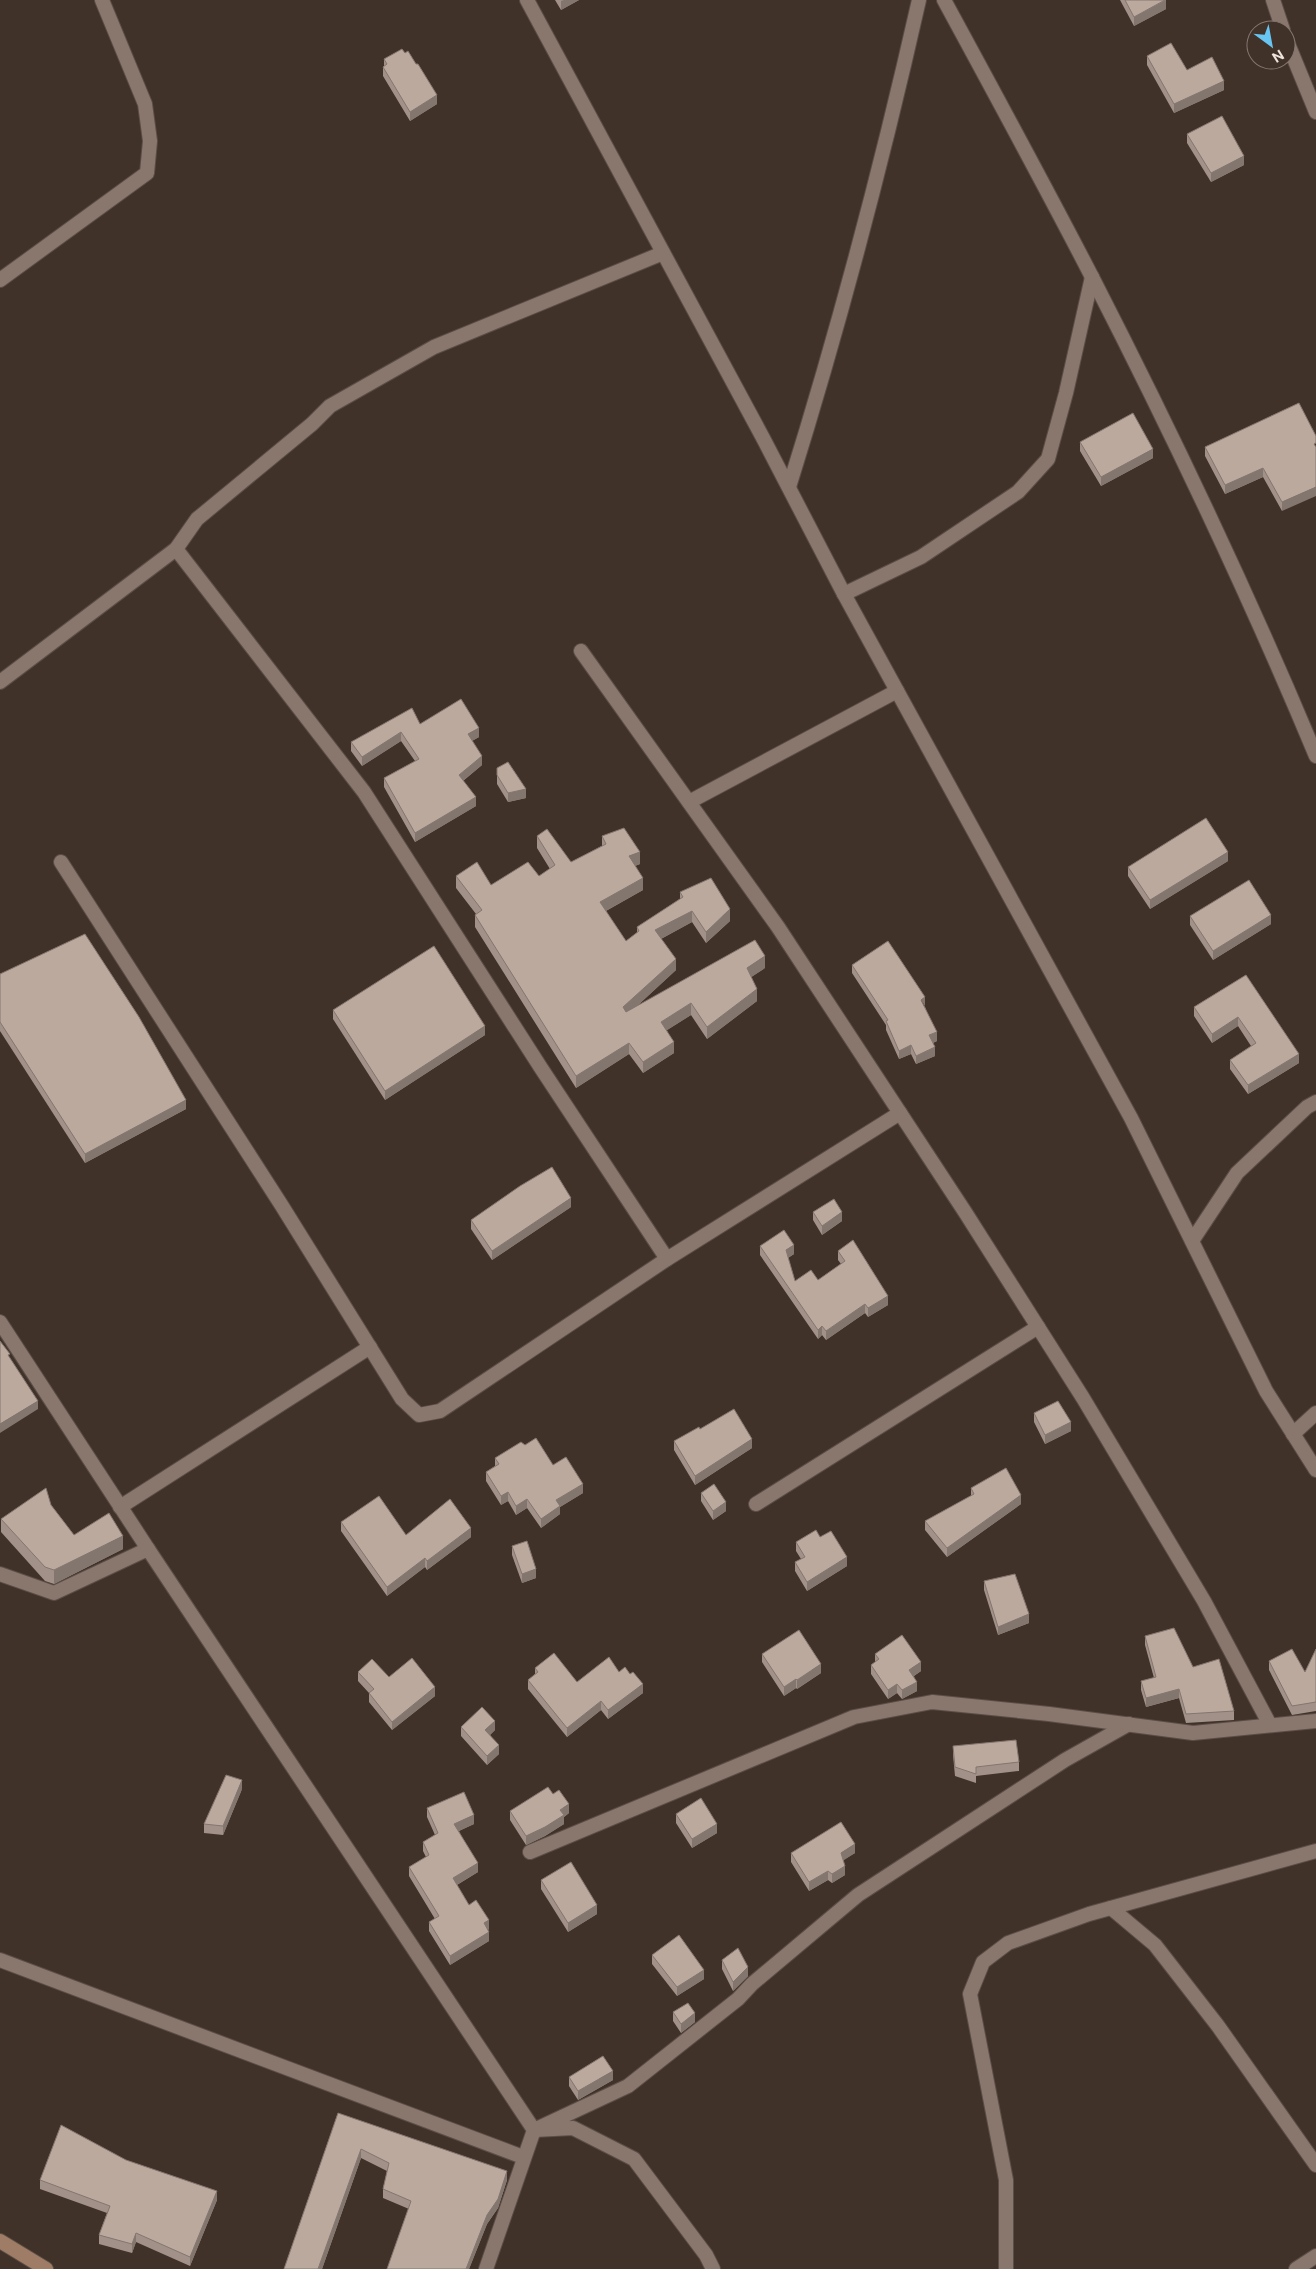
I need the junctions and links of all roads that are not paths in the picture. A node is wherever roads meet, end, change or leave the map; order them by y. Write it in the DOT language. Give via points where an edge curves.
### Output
graph roads {
  1 [pos="102,0"];
  2 [pos="527,0"];
  3 [pos="919,0"];
  4 [pos="944,0"];
  5 [pos="1273,0"];
  6 [pos="1280,20"];
  7 [pos="1296,63"];
  8 [pos="1316,112"];
  9 [pos="663,254"];
  10 [pos="1092,277"];
  11 [pos="0,280"];
  12 [pos="789,488"];
  13 [pos="176,549"];
  14 [pos="844,594"];
  15 [pos="581,651"];
  16 [pos="0,682"];
  17 [pos="897,691"];
  18 [pos="1316,756"];
  19 [pos="689,802"];
  20 [pos="61,862"];
  21 [pos="1316,1102"];
  22 [pos="900,1113"];
  23 [pos="1192,1241"];
  24 [pos="667,1260"];
  25 [pos="0,1322"];
  26 [pos="1038,1327"];
  27 [pos="370,1347"];
  28 [pos="1316,1413"];
  29 [pos="1293,1434"];
  30 [pos="1316,1470"];
  31 [pos="756,1504"];
  32 [pos="120,1507"];
  33 [pos="148,1550"];
  34 [pos="0,1574"];
  35 [pos="1316,1721"];
  36 [pos="1129,1724"];
  37 [pos="1270,1726"];
  38 [pos="1316,1851"];
  39 [pos="530,1852"];
  40 [pos="1110,1908"];
  41 [pos="0,1960"];
  42 [pos="534,2130"];
  43 [pos="523,2157"];
  44 [pos="1316,2165"];
  45 [pos="0,2241"];
  46 [pos="1316,2256"];
  47 [pos="46,2269"];
  48 [pos="486,2269"];
  49 [pos="712,2269"];
  50 [pos="1006,2269"];
  51 [pos="1296,2269"];
  1 -- 11 [label="street" via="145,104 150,141 147,173"];
  2 -- 9 [label="street"];
  3 -- 12 [label="street" via="891,123"];
  4 -- 10 [label="street"];
  5 -- 6 [label="street"];
  7 -- 8 [label="street"];
  9 -- 12 [label="street"];
  9 -- 13 [label="street" via="434,347 330,406 198,519"];
  10 -- 14 [label="street" via="1048,459 1018,492 921,557"];
  10 -- 18 [label="street" via="1186,466"];
  12 -- 14 [label="street"];
  13 -- 16 [label="street"];
  13 -- 24 [label="street" via="364,792"];
  14 -- 17 [label="street"];
  15 -- 19 [label="street"];
  17 -- 19 [label="street"];
  17 -- 23 [label="street" via="1131,1118"];
  19 -- 22 [label="street" via="778,927"];
  20 -- 27 [label="street"];
  21 -- 23 [label="street" via="1237,1173"];
  22 -- 24 [label="street"];
  22 -- 26 [label="street"];
  23 -- 29 [label="street" via="1266,1391"];
  24 -- 27 [label="street" via="440,1411 419,1415 402,1399"];
  25 -- 32 [label="street"];
  26 -- 31 [label="street"];
  26 -- 37 [label="street" via="1204,1601"];
  27 -- 32 [label="street"];
  28 -- 29 [label="street"];
  29 -- 30 [label="street"];
  32 -- 33 [label="street"];
  33 -- 34 [label="street" via="54,1594"];
  33 -- 42 [label="street"];
  35 -- 37 [label="street"];
  36 -- 37 [label="street" via="1193,1733"];
  36 -- 39 [label="street" via="932,1702 854,1717"];
  36 -- 42 [label="street" via="1065,1760 858,1896 738,1999 628,2086"];
  38 -- 40 [label="street"];
  40 -- 44 [label="street" via="1155,1945 1218,2026"];
  40 -- 50 [label="street" via="1008,1943 983,1962 970,1994 1006,2180"];
  41 -- 43 [label="street"];
  42 -- 43 [label="street"];
  42 -- 49 [label="street" via="573,2128 634,2158 706,2256"];
  43 -- 48 [label="street"];
  45 -- 47 [label="main road"];
  46 -- 51 [label="street"];
}
